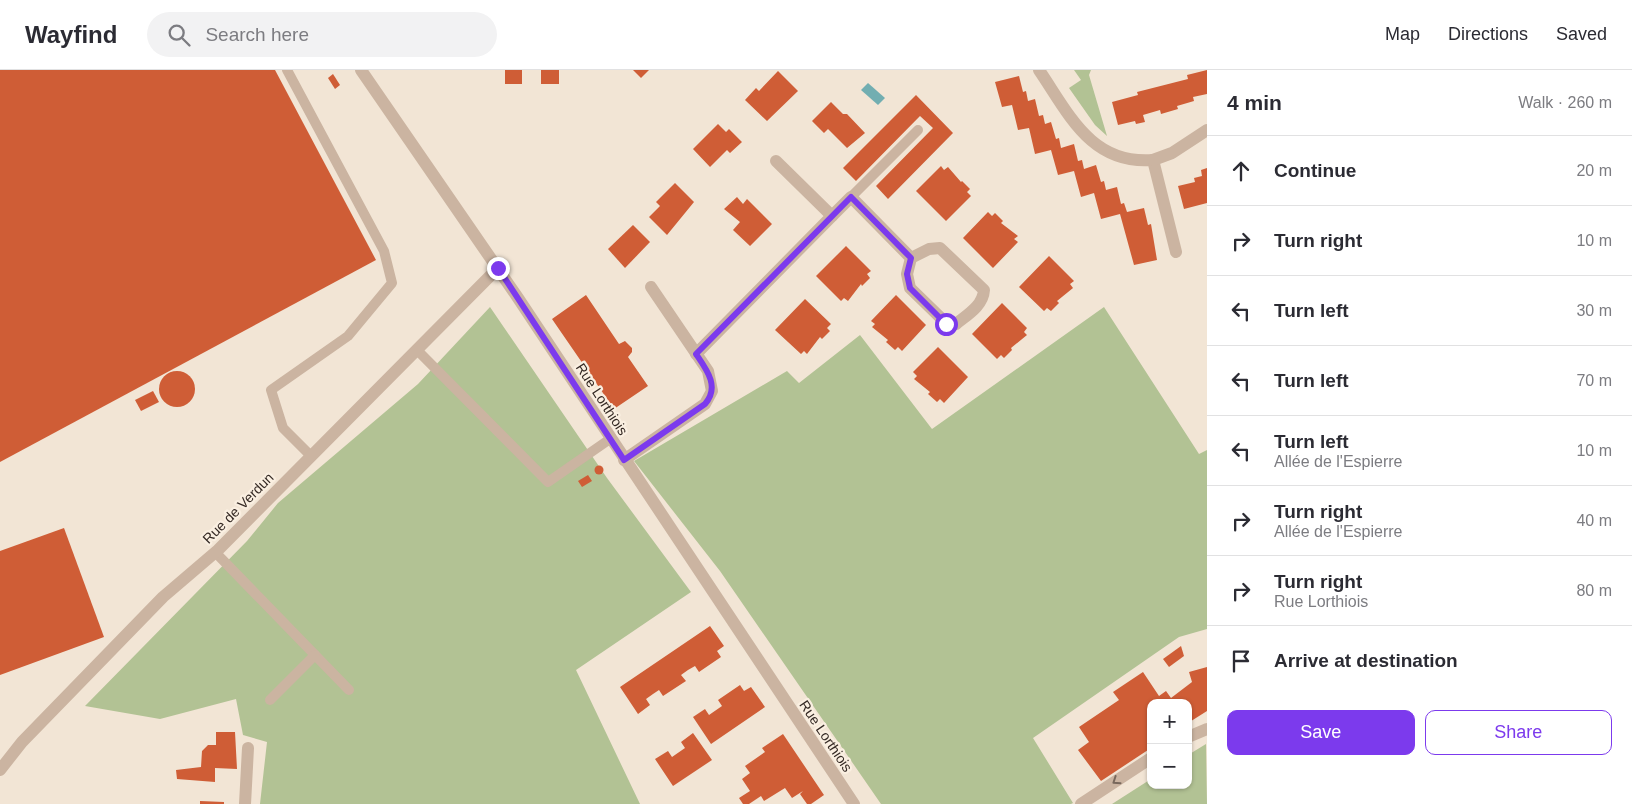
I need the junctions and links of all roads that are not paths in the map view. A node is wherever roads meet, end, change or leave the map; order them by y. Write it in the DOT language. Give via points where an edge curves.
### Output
graph roads {
  1 [pos="287,70"];
  2 [pos="361,70"];
  3 [pos="371,70"];
  4 [pos="1039,70"];
  5 [pos="391,111"];
  6 [pos="918,130"];
  7 [pos="1207,130"];
  8 [pos="1153,160"];
  9 [pos="776,161"];
  10 [pos="851,197"];
  11 [pos="832,216"];
  12 [pos="1176,252"];
  13 [pos="911,258"];
  14 [pos="498,268"];
  15 [pos="651,287"];
  16 [pos="417,350"];
  17 [pos="696,354"];
  18 [pos="610,439"];
  19 [pos="310,456"];
  20 [pos="624,460"];
  21 [pos="214,552"];
  22 [pos="315,655"];
  23 [pos="349,690"];
  24 [pos="270,700"];
  25 [pos="1207,729"];
  26 [pos="1192,735"];
  27 [pos="248,748"];
  28 [pos="1147,761"];
  29 [pos="0,770"];
  30 [pos="245,804"];
  31 [pos="854,804"];
  32 [pos="1081,804"];
  1 -- 19 [label="lane" via="384,251 392,283 348,336 271,390 283,428"];
  2 -- 5 [label="street, Rue Lorthiois"];
  3 -- 5 [label="street, Rue Lorthiois"];
  4 -- 8 [label="street" via="1080,129 1096,145 1116,157"];
  5 -- 14 [label="street, Rue Lorthiois"];
  6 -- 10 [label="lane"];
  7 -- 8 [label="street" via="1172,153"];
  8 -- 12 [label="street"];
  9 -- 11 [label="street"];
  10 -- 11 [label="street"];
  10 -- 13 [label="street"];
  11 -- 17 [label="street"];
  13 -- 13 [label="street" via="907,274 910,288 946,324 956,324 975,309 984,290 940,248 928,249"];
  14 -- 16 [label="street, Rue de Verdun"];
  14 -- 18 [label="street, Rue Lorthiois"];
  15 -- 17 [label="street"];
  16 -- 18 [label="lane" via="548,482"];
  16 -- 19 [label="street, Rue de Verdun"];
  17 -- 20 [label="street" via="711,377 710,399"];
  18 -- 20 [label="street, Rue Lorthiois"];
  19 -- 21 [label="street, Rue de Verdun"];
  20 -- 31 [label="street, Rue Lorthiois"];
  21 -- 22 [label="lane"];
  21 -- 29 [label="street, Rue de Verdun" via="163,597 22,742"];
  22 -- 23 [label="lane"];
  22 -- 24 [label="lane"];
  25 -- 26 [label="street"];
  27 -- 30 [label="street"];
  28 -- 32 [label="street, one-way"];
}
